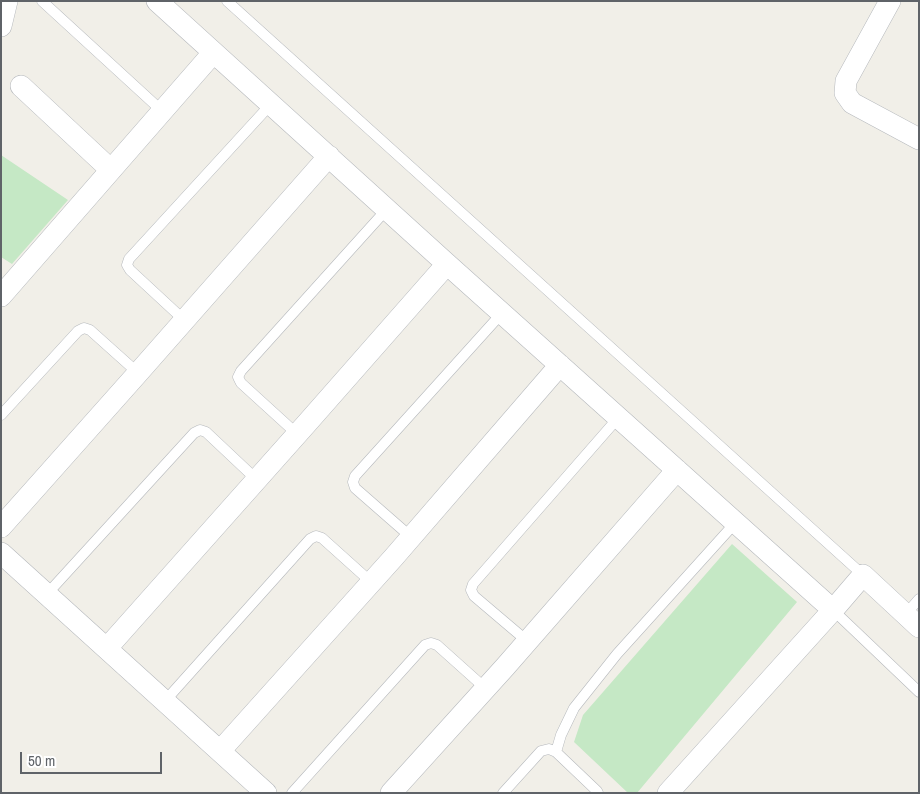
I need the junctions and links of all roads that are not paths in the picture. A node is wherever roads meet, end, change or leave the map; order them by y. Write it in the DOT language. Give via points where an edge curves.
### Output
graph roads {
  1 [pos="6,1"];
  2 [pos="42,1"];
  3 [pos="157,1"];
  4 [pos="227,1"];
  5 [pos="890,1"];
  6 [pos="1,26"];
  7 [pos="214,53"];
  8 [pos="21,86"];
  9 [pos="271,104"];
  10 [pos="162,111"];
  11 [pos="915,134"];
  12 [pos="329,156"];
  13 [pos="111,170"];
  14 [pos="387,209"];
  15 [pos="447,264"];
  16 [pos="1,296"];
  17 [pos="502,314"];
  18 [pos="184,320"];
  19 [pos="560,365"];
  20 [pos="138,373"];
  21 [pos="1,415"];
  22 [pos="618,418"];
  23 [pos="297,434"];
  24 [pos="676,470"];
  25 [pos="257,480"];
  26 [pos="736,522"];
  27 [pos="1,527"];
  28 [pos="411,537"];
  29 [pos="1,553"];
  30 [pos="863,575"];
  31 [pos="371,582"];
  32 [pos="47,594"];
  33 [pos="919,599"];
  34 [pos="833,610"];
  35 [pos="912,621"];
  36 [pos="527,642"];
  37 [pos="107,648"];
  38 [pos="486,688"];
  39 [pos="919,692"];
  40 [pos="165,701"];
  41 [pos="220,751"];
  42 [pos="556,752"];
  43 [pos="266,793"];
  44 [pos="292,793"];
  45 [pos="391,793"];
  46 [pos="503,793"];
  47 [pos="598,793"];
  48 [pos="668,793"];
  1 -- 6 [label="street"];
  2 -- 10 [label="lane"];
  3 -- 7 [label="street"];
  4 -- 30 [label="lane"];
  5 -- 11 [label="street" via="846,81 845,93 852,103"];
  7 -- 9 [label="street"];
  7 -- 10 [label="street"];
  8 -- 13 [label="street"];
  9 -- 12 [label="street"];
  9 -- 18 [label="lane" via="129,258 127,265 130,270"];
  10 -- 13 [label="street"];
  12 -- 14 [label="street"];
  12 -- 18 [label="street"];
  13 -- 16 [label="street"];
  14 -- 15 [label="street"];
  14 -- 23 [label="lane" via="238,377"];
  15 -- 17 [label="street"];
  15 -- 23 [label="street"];
  17 -- 19 [label="street"];
  17 -- 28 [label="lane" via="354,476 355,488"];
  18 -- 20 [label="street"];
  19 -- 22 [label="street"];
  19 -- 28 [label="street"];
  20 -- 21 [label="lane" via="84,328"];
  20 -- 27 [label="street"];
  22 -- 24 [label="street"];
  22 -- 36 [label="lane" via="473,584 474,596"];
  23 -- 25 [label="street"];
  24 -- 26 [label="street"];
  24 -- 36 [label="street"];
  25 -- 32 [label="lane" via="206,432 194,433"];
  25 -- 37 [label="street"];
  26 -- 34 [label="street"];
  26 -- 42 [label="lane" via="574,708 560,735"];
  28 -- 31 [label="street"];
  29 -- 32 [label="street"];
  30 -- 34 [label="street"];
  30 -- 35 [label="street"];
  31 -- 40 [label="lane" via="322,538 310,539"];
  31 -- 41 [label="street"];
  32 -- 37 [label="street"];
  33 -- 35 [label="lane"];
  34 -- 39 [label="lane"];
  34 -- 48 [label="street"];
  36 -- 38 [label="street"];
  37 -- 40 [label="street"];
  38 -- 44 [label="lane" via="437,645 425,645"];
  38 -- 45 [label="street"];
  40 -- 41 [label="street"];
  41 -- 43 [label="street"];
  42 -- 46 [label="lane" via="549,749 541,751"];
  42 -- 47 [label="lane"];
}
